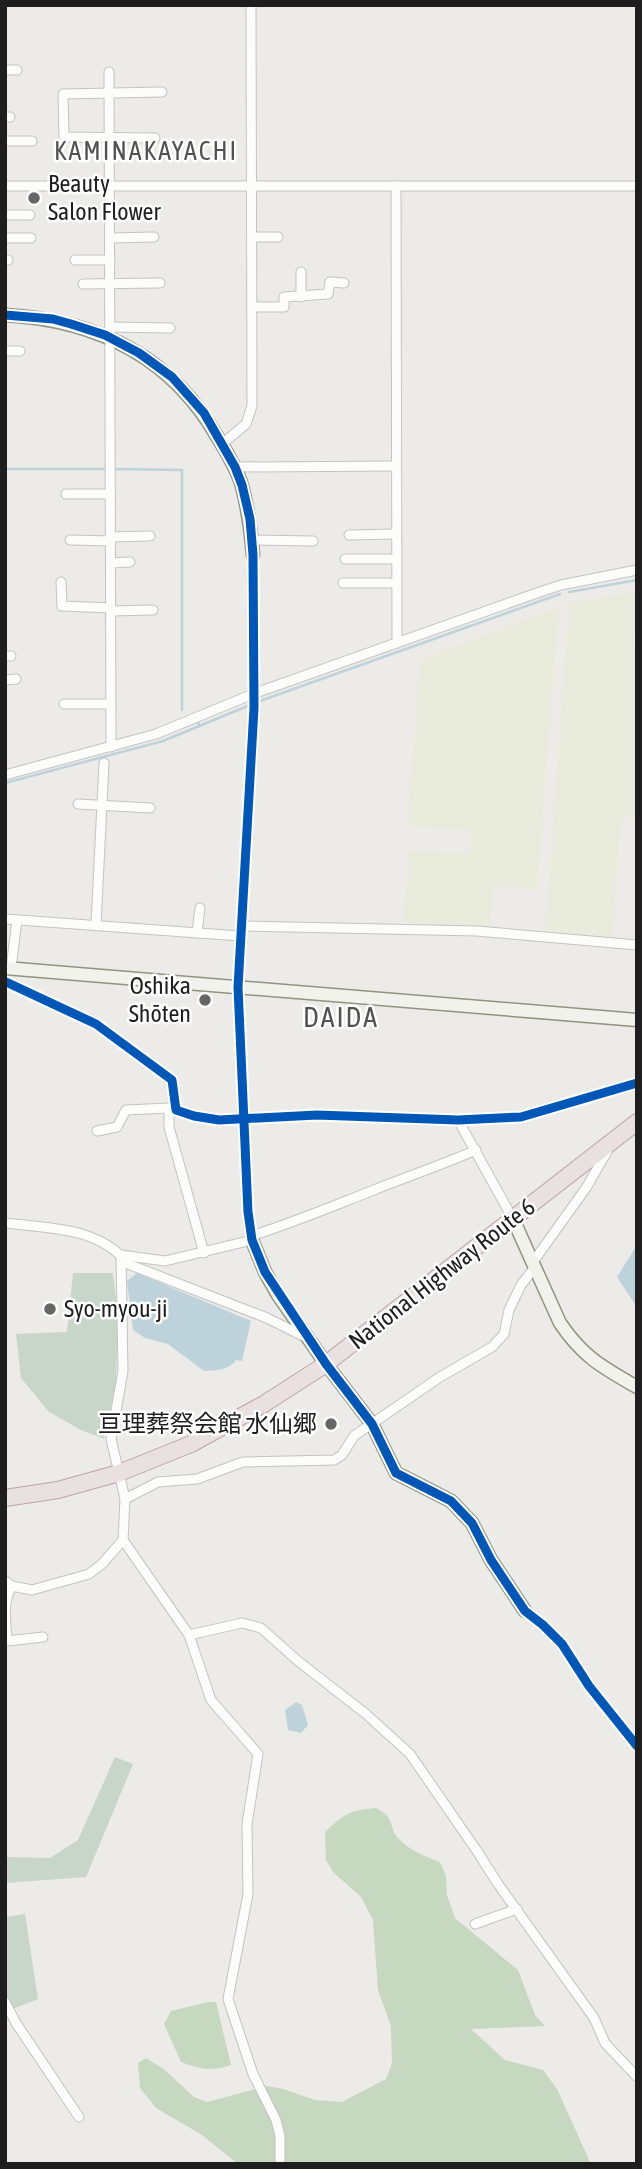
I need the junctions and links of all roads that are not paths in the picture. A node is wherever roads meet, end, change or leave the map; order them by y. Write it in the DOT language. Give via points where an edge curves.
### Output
graph roads {
  1 [pos="251,5"];
  2 [pos="5,70"];
  3 [pos="17,70"];
  4 [pos="108,72"];
  5 [pos="162,92"];
  6 [pos="109,93"];
  7 [pos="109,138"];
  8 [pos="155,138"];
  9 [pos="5,141"];
  10 [pos="32,141"];
  11 [pos="252,185"];
  12 [pos="5,186"];
  13 [pos="396,186"];
  14 [pos="637,186"];
  15 [pos="109,187"];
  16 [pos="5,215"];
  17 [pos="30,215"];
  18 [pos="154,237"];
  19 [pos="252,237"];
  20 [pos="278,237"];
  21 [pos="5,238"];
  22 [pos="31,238"];
  23 [pos="110,238"];
  24 [pos="75,260"];
  25 [pos="110,260"];
  26 [pos="300,272"];
  27 [pos="160,283"];
  28 [pos="344,283"];
  29 [pos="83,284"];
  30 [pos="110,284"];
  31 [pos="301,297"];
  32 [pos="253,307"];
  33 [pos="5,315"];
  34 [pos="170,328"];
  35 [pos="110,332"];
  36 [pos="5,351"];
  37 [pos="20,351"];
  38 [pos="222,444"];
  39 [pos="396,466"];
  40 [pos="235,467"];
  41 [pos="66,494"];
  42 [pos="110,494"];
  43 [pos="396,534"];
  44 [pos="349,535"];
  45 [pos="150,536"];
  46 [pos="111,539"];
  47 [pos="70,540"];
  48 [pos="252,540"];
  49 [pos="313,541"];
  50 [pos="253,555"];
  51 [pos="345,559"];
  52 [pos="397,559"];
  53 [pos="130,562"];
  54 [pos="111,563"];
  55 [pos="637,570"];
  56 [pos="61,582"];
  57 [pos="343,583"];
  58 [pos="397,583"];
  59 [pos="111,610"];
  60 [pos="153,610"];
  61 [pos="397,643"];
  62 [pos="5,680"];
  63 [pos="16,680"];
  64 [pos="253,694"];
  65 [pos="64,704"];
  66 [pos="111,704"];
  67 [pos="111,747"];
  68 [pos="104,763"];
  69 [pos="5,775"];
  70 [pos="78,804"];
  71 [pos="102,806"];
  72 [pos="150,808"];
  73 [pos="200,908"];
  74 [pos="5,919"];
  75 [pos="17,920"];
  76 [pos="96,925"];
  77 [pos="240,931"];
  78 [pos="197,933"];
  79 [pos="637,945"];
  80 [pos="8,968"];
  81 [pos="6,983"];
  82 [pos="238,987"];
  83 [pos="637,1020"];
  84 [pos="637,1083"];
  85 [pos="173,1109"];
  86 [pos="245,1119"];
  87 [pos="458,1120"];
  88 [pos="637,1122"];
  89 [pos="97,1130"];
  90 [pos="614,1139"];
  91 [pos="476,1150"];
  92 [pos="513,1219"];
  93 [pos="5,1223"];
  94 [pos="251,1238"];
  95 [pos="204,1253"];
  96 [pos="121,1255"];
  97 [pos="534,1265"];
  98 [pos="309,1339"];
  99 [pos="326,1364"];
  100 [pos="637,1387"];
  101 [pos="372,1424"];
  102 [pos="119,1472"];
  103 [pos="5,1498"];
  104 [pos="125,1499"];
  105 [pos="123,1540"];
  106 [pos="9,1583"];
  107 [pos="525,1611"];
  108 [pos="189,1635"];
  109 [pos="43,1637"];
  110 [pos="6,1641"];
  111 [pos="637,1746"];
  112 [pos="517,1909"];
  113 [pos="475,1924"];
  114 [pos="5,2002"];
  115 [pos="637,2077"];
  116 [pos="79,2117"];
  117 [pos="280,2164"];
  1 -- 11 [label="street"];
  2 -- 3 [label="street"];
  4 -- 6 [label="street"];
  5 -- 6 [label="street"];
  6 -- 7 [label="street"];
  6 -- 7 [label="street" via="63,94 64,137"];
  7 -- 8 [label="street"];
  7 -- 15 [label="street"];
  9 -- 10 [label="street"];
  11 -- 13 [label="street"];
  11 -- 15 [label="street"];
  11 -- 19 [label="street"];
  12 -- 15 [label="street"];
  13 -- 14 [label="street"];
  13 -- 39 [label="street"];
  15 -- 23 [label="street"];
  16 -- 17 [label="street"];
  18 -- 23 [label="street"];
  19 -- 20 [label="street"];
  19 -- 32 [label="street"];
  21 -- 22 [label="street"];
  23 -- 25 [label="street"];
  24 -- 25 [label="street"];
  25 -- 30 [label="street"];
  26 -- 31 [label="street"];
  27 -- 30 [label="street"];
  28 -- 31 [label="street" via="330,282 328,294"];
  29 -- 30 [label="street"];
  30 -- 35 [label="street"];
  31 -- 32 [label="street" via="284,296 284,307"];
  32 -- 38 [label="street" via="252,406 246,424"];
  33 -- 35 [label="street" via="54,319"];
  34 -- 35 [label="street"];
  35 -- 38 [label="street" via="172,377 204,413"];
  35 -- 42 [label="street"];
  36 -- 37 [label="street"];
  38 -- 40 [label="street"];
  39 -- 40 [label="street"];
  39 -- 43 [label="street"];
  40 -- 48 [label="street"];
  41 -- 42 [label="street"];
  42 -- 46 [label="street"];
  43 -- 44 [label="street"];
  43 -- 52 [label="street"];
  45 -- 46 [label="street"];
  46 -- 47 [label="street"];
  46 -- 54 [label="street"];
  48 -- 49 [label="street"];
  48 -- 50 [label="street"];
  50 -- 64 [label="street"];
  51 -- 52 [label="street"];
  52 -- 58 [label="street"];
  53 -- 54 [label="street"];
  54 -- 59 [label="street"];
  55 -- 61 [label="street" via="561,585"];
  56 -- 59 [label="street" via="62,606"];
  57 -- 58 [label="street"];
  58 -- 61 [label="street"];
  59 -- 60 [label="street"];
  59 -- 66 [label="street"];
  61 -- 64 [label="street"];
  62 -- 63 [label="street"];
  64 -- 67 [label="street" via="156,734"];
  64 -- 77 [label="street"];
  65 -- 66 [label="street"];
  66 -- 67 [label="street"];
  67 -- 69 [label="street"];
  68 -- 71 [label="street"];
  70 -- 71 [label="street"];
  71 -- 72 [label="street"];
  71 -- 76 [label="street"];
  73 -- 78 [label="street"];
  74 -- 75 [label="street"];
  75 -- 76 [label="street"];
  75 -- 80 [label="street"];
  76 -- 78 [label="street"];
  77 -- 78 [label="street"];
  77 -- 79 [label="street" via="477,930"];
  77 -- 82 [label="street"];
  80 -- 81 [label="street"];
  80 -- 82 [label="street"];
  81 -- 85 [label="street" via="96,1024 172,1080"];
  82 -- 83 [label="street"];
  82 -- 86 [label="street"];
  84 -- 87 [label="street" via="520,1117"];
  85 -- 86 [label="street" via="219,1120"];
  85 -- 89 [label="street" via="125,1110 117,1127"];
  85 -- 95 [label="street" via="169,1127"];
  86 -- 87 [label="street" via="317,1115"];
  86 -- 94 [label="street"];
  87 -- 91 [label="street"];
  88 -- 90 [label="highway, National Highway Route 6"];
  90 -- 92 [label="highway, National Highway Route 6"];
  90 -- 97 [label="street"];
  91 -- 92 [label="street"];
  91 -- 94 [label="street"];
  92 -- 97 [label="street"];
  92 -- 99 [label="highway, National Highway Route 6"];
  93 -- 96 [label="street" via="86,1236"];
  94 -- 95 [label="street"];
  94 -- 98 [label="street" via="265,1272"];
  95 -- 96 [label="street" via="165,1261"];
  96 -- 98 [label="street" via="128,1264"];
  96 -- 102 [label="street" via="123,1371 111,1439"];
  97 -- 100 [label="street" via="570,1338 598,1365"];
  97 -- 101 [label="street" via="509,1310 504,1334 492,1347"];
  98 -- 99 [label="street"];
  99 -- 101 [label="street"];
  99 -- 102 [label="highway, National Highway Route 6" via="191,1444"];
  101 -- 104 [label="street" via="354,1436 334,1460 243,1462 197,1479 158,1482"];
  101 -- 107 [label="street" via="396,1473 451,1501 472,1522"];
  102 -- 103 [label="highway, National Highway Route 6" via="58,1490"];
  102 -- 104 [label="street"];
  104 -- 105 [label="street"];
  105 -- 106 [label="street" via="89,1574 32,1590"];
  105 -- 108 [label="street"];
  106 -- 110 [label="street"];
  107 -- 111 [label="street" via="562,1644"];
  108 -- 112 [label="street" via="242,1623 261,1628 366,1714 410,1754"];
  108 -- 117 [label="street" via="212,1700 258,1754 247,1824 248,1894 228,1999 250,2064 276,2120"];
  109 -- 110 [label="street"];
  112 -- 113 [label="street"];
  112 -- 115 [label="street" via="594,2018 605,2043"];
  114 -- 116 [label="street"];
}
